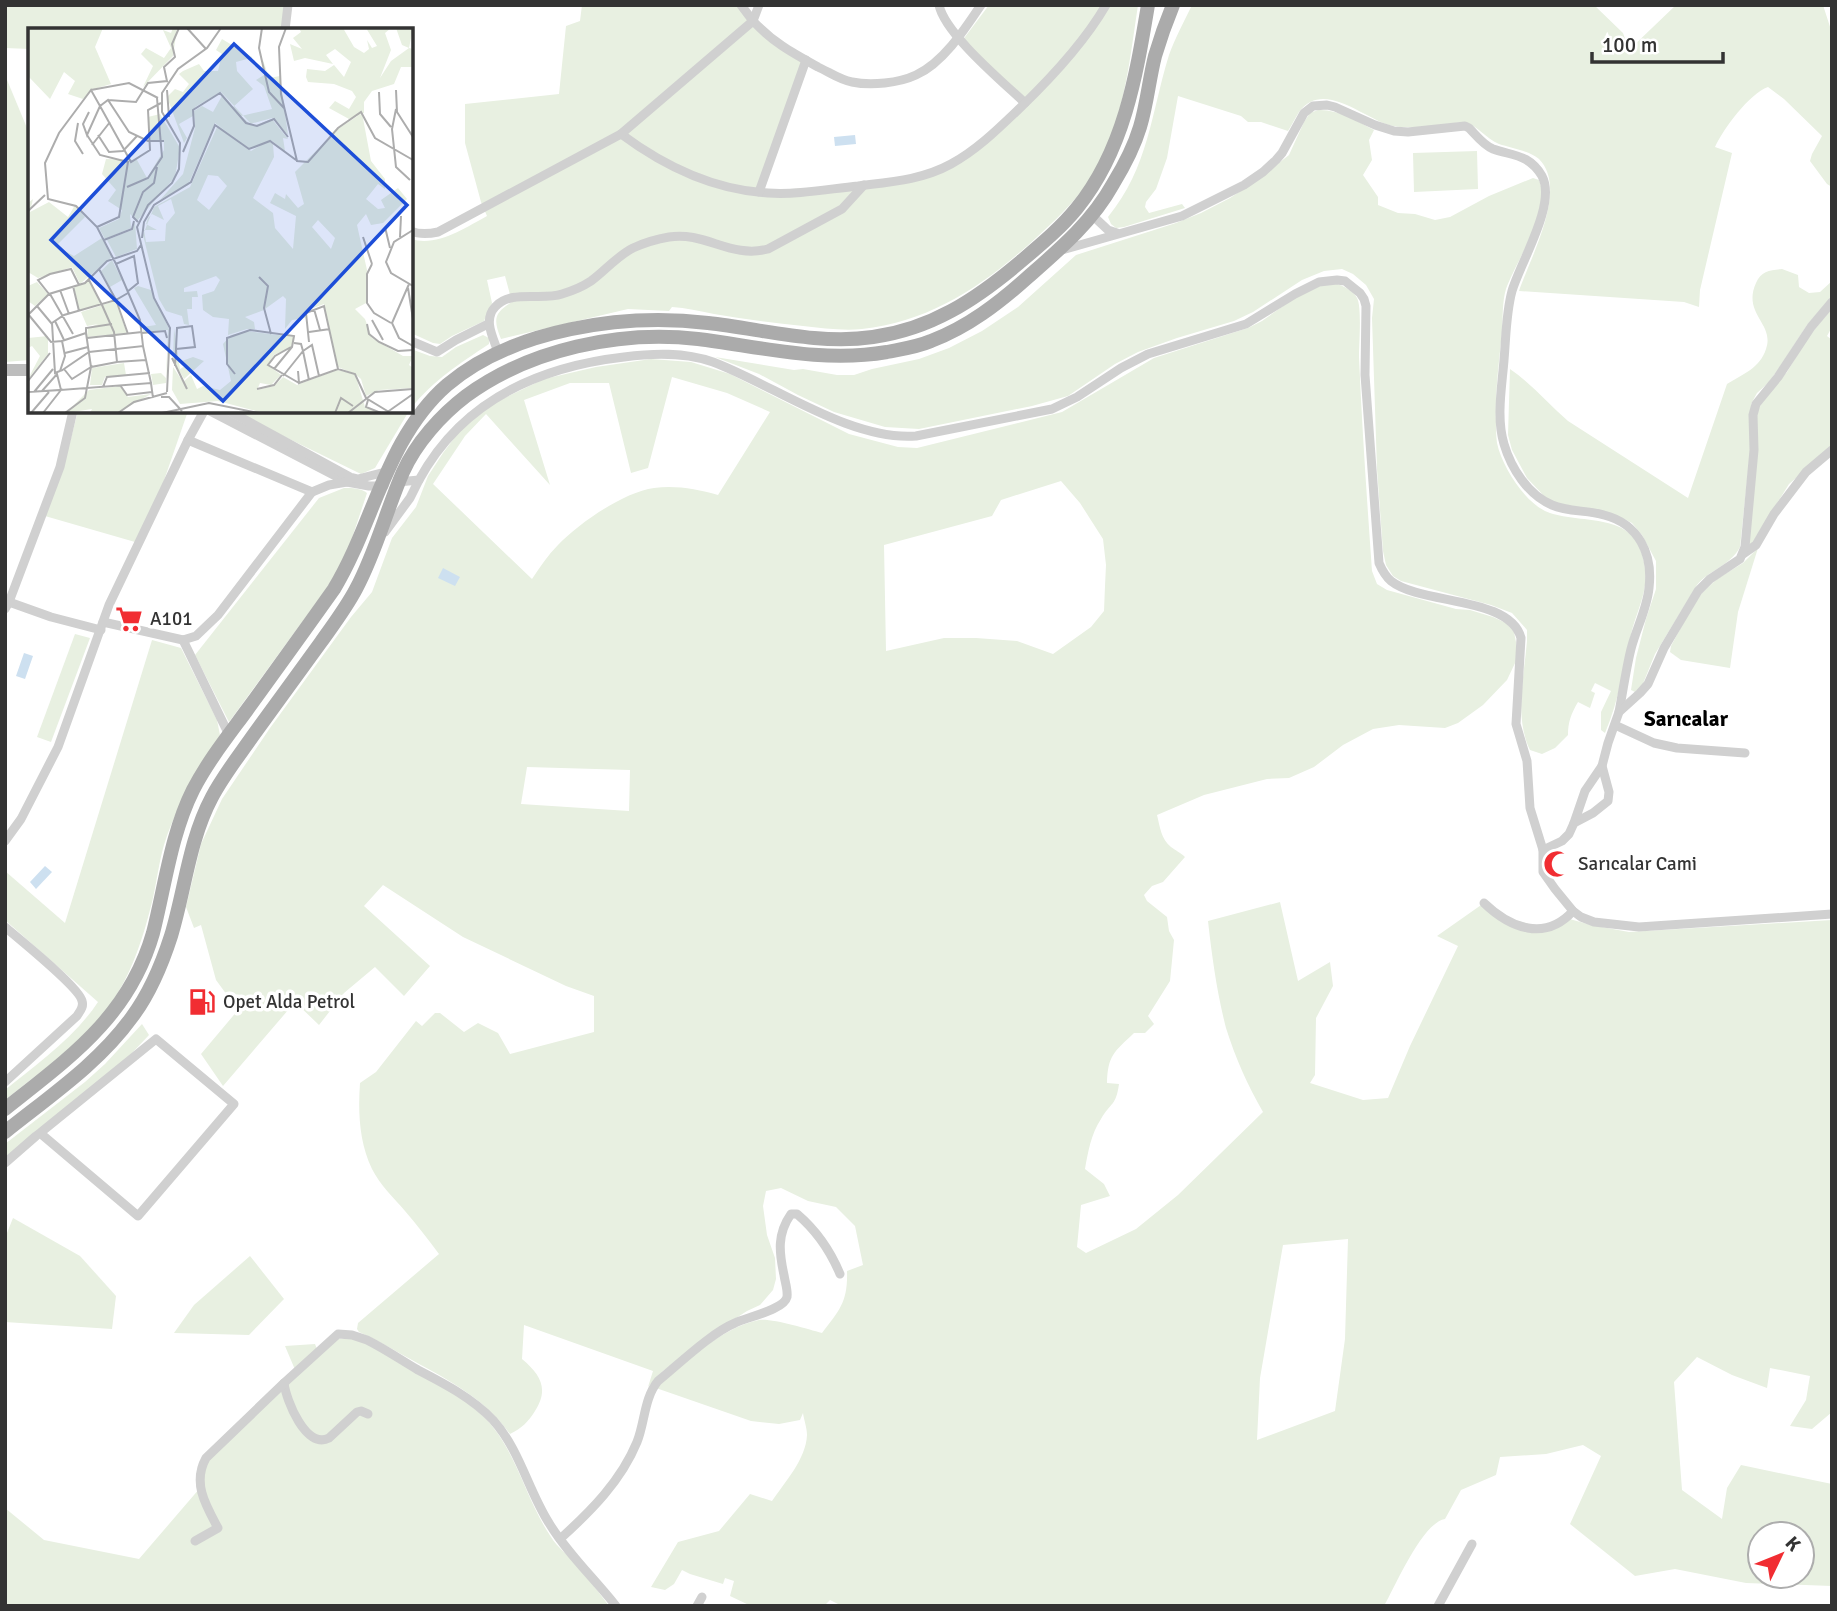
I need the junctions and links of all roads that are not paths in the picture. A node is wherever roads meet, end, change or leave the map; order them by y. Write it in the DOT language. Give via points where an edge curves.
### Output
graph roads {
  1 [pos="288,5"];
  2 [pos="741,5"];
  3 [pos="759,5"];
  4 [pos="939,5"];
  5 [pos="981,5"];
  6 [pos="1106,5"];
  7 [pos="1148,5"];
  8 [pos="1173,5"];
  9 [pos="753,21"];
  10 [pos="285,28"];
  11 [pos="958,37"];
  12 [pos="806,60"];
  13 [pos="1025,103"];
  14 [pos="621,134"];
  15 [pos="864,185"];
  16 [pos="759,192"];
  17 [pos="1092,215"];
  18 [pos="413,232"];
  19 [pos="1119,233"];
  20 [pos="1057,252"];
  21 [pos="1832,302"];
  22 [pos="488,324"];
  23 [pos="413,342"];
  24 [pos="498,352"];
  25 [pos="5,370"];
  26 [pos="28,370"];
  27 [pos="74,413"];
  28 [pos="203,413"];
  29 [pos="214,413"];
  30 [pos="233,413"];
  31 [pos="188,440"];
  32 [pos="1832,450"];
  33 [pos="429,462"];
  34 [pos="387,471"];
  35 [pos="402,475"];
  36 [pos="419,480"];
  37 [pos="347,482"];
  38 [pos="380,486"];
  39 [pos="313,492"];
  40 [pos="376,545"];
  41 [pos="1743,554"];
  42 [pos="7,604"];
  43 [pos="102,626"];
  44 [pos="183,640"];
  45 [pos="1619,712"];
  46 [pos="1615,725"];
  47 [pos="229,735"];
  48 [pos="1745,753"];
  49 [pos="1602,766"];
  50 [pos="1574,823"];
  51 [pos="5,841"];
  52 [pos="1543,850"];
  53 [pos="1484,903"];
  54 [pos="1573,911"];
  55 [pos="1832,914"];
  56 [pos="5,928"];
  57 [pos="5,1082"];
  58 [pos="5,1109"];
  59 [pos="5,1132"];
  60 [pos="40,1133"];
  61 [pos="5,1163"];
  62 [pos="840,1274"];
  63 [pos="284,1383"];
  64 [pos="368,1414"];
  65 [pos="560,1539"];
  66 [pos="195,1541"];
  67 [pos="1472,1544"];
  68 [pos="616,1606"];
  69 [pos="1438,1606"];
  1 -- 10 [label="street"];
  2 -- 9 [label="street"];
  3 -- 9 [label="street"];
  4 -- 11 [label="street"];
  5 -- 11 [label="street"];
  6 -- 13 [label="street" via="1044,86"];
  7 -- 24 [label="main road" via="1128,107 1096,181 1052,235 958,308 929,322 873,337 806,337 710,323 644,320 566,331"];
  8 -- 17 [label="main road" via="1158,47 1139,132 1117,179"];
  9 -- 12 [label="street" via="768,37"];
  9 -- 14 [label="street"];
  11 -- 12 [label="street" via="916,75 882,84 842,79"];
  11 -- 13 [label="street"];
  12 -- 16 [label="street"];
  13 -- 15 [label="street" via="981,144 950,165 910,179"];
  14 -- 16 [label="street" via="663,162 706,181"];
  14 -- 18 [label="street" via="438,232"];
  15 -- 16 [label="street"];
  15 -- 22 [label="street" via="842,209 768,249 744,252 686,236 670,237 632,249 590,282 558,296 500,302"];
  17 -- 19 [label="street" via="1112,233"];
  17 -- 20 [label="main road"];
  19 -- 20 [label="street"];
  19 -- 45 [label="street" via="1182,216 1244,185 1276,160 1304,113 1314,106 1335,107 1394,131 1465,126 1489,147 1519,155 1532,164 1546,191 1537,233 1517,275 1507,317 1501,430 1514,466 1534,494 1552,505 1615,519 1634,532 1647,552 1650,588 1630,652"];
  20 -- 35 [label="main road" via="979,316 930,342 906,348 822,356 661,337 594,344 537,358 466,396 430,431"];
  21 -- 41 [label="street" via="1756,404"];
  22 -- 23 [label="street" via="437,352"];
  22 -- 24 [label="street"];
  24 -- 34 [label="main road" via="432,400"];
  25 -- 26 [label="street"];
  27 -- 42 [label="street" via="60,467"];
  28 -- 31 [label="street"];
  29 -- 37 [label="street"];
  30 -- 34 [label="street" via="350,477"];
  31 -- 39 [label="street"];
  31 -- 43 [label="street"];
  32 -- 41 [label="street" via="1806,472 1756,545"];
  33 -- 35 [label="street"];
  33 -- 36 [label="street"];
  33 -- 52 [label="street" via="470,416 511,387 566,368 646,354 710,361 825,415 896,436 1038,413 1062,405 1148,354 1246,324 1309,286 1345,281 1360,293 1366,306 1365,374 1379,563 1393,583 1502,614 1516,625 1521,638 1516,724 1527,761 1530,808"];
  34 -- 35 [label="street"];
  34 -- 38 [label="main road"];
  35 -- 36 [label="street"];
  35 -- 38 [label="street"];
  35 -- 40 [label="main road"];
  36 -- 40 [label="street"];
  37 -- 38 [label="street"];
  37 -- 39 [label="street"];
  38 -- 47 [label="main road" via="334,589"];
  39 -- 44 [label="street" via="209,626"];
  40 -- 59 [label="main road" via="348,604 211,800 198,830 171,936 140,1006 92,1062"];
  41 -- 45 [label="street" via="1698,592 1648,684"];
  42 -- 43 [label="street" via="51,618"];
  43 -- 44 [label="street"];
  43 -- 51 [label="street" via="58,747"];
  44 -- 47 [label="street"];
  45 -- 46 [label="street"];
  46 -- 48 [label="street" via="1677,748"];
  46 -- 49 [label="street"];
  47 -- 58 [label="main road" via="187,804 152,937 120,1004 86,1043"];
  49 -- 50 [label="street" via="1585,791"];
  49 -- 50 [label="street" via="1608,801"];
  50 -- 52 [label="street" via="1565,838"];
  52 -- 54 [label="street" via="1543,872"];
  53 -- 54 [label="street" via="1506,921 1528,927 1549,928"];
  54 -- 55 [label="street" via="1594,922 1639,927"];
  56 -- 57 [label="street" via="73,988 83,1005 77,1016"];
  60 -- 60 [label="street" via="138,1216 234,1104 156,1039"];
  60 -- 61 [label="street"];
  62 -- 65 [label="street" via="815,1232 797,1214 791,1214 779,1247 787,1294 784,1301 729,1325 658,1381 648,1397 635,1445 619,1474"];
  63 -- 64 [label="street" via="299,1424 321,1440 357,1412"];
  63 -- 65 [label="street" via="338,1334 368,1340 453,1388 503,1432"];
  63 -- 66 [label="street" via="202,1466 203,1500 218,1528"];
  65 -- 68 [label="street"];
  67 -- 69 [label="street"];
}
